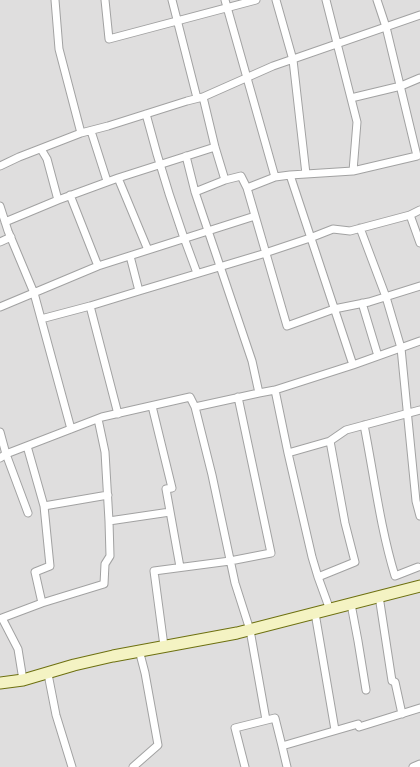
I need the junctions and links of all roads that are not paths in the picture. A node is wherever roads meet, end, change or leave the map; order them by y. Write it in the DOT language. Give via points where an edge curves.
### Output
graph roads {
  1 [pos="55,0"];
  2 [pos="105,0"];
  3 [pos="172,0"];
  4 [pos="225,0"];
  5 [pos="256,0"];
  6 [pos="276,0"];
  7 [pos="326,0"];
  8 [pos="377,0"];
  9 [pos="227,8"];
  10 [pos="420,15"];
  11 [pos="177,21"];
  12 [pos="386,27"];
  13 [pos="338,44"];
  14 [pos="293,60"];
  15 [pos="248,78"];
  16 [pos="420,78"];
  17 [pos="401,86"];
  18 [pos="200,98"];
  19 [pos="351,98"];
  20 [pos="146,114"];
  21 [pos="91,130"];
  22 [pos="81,133"];
  23 [pos="215,147"];
  24 [pos="41,148"];
  25 [pos="186,156"];
  26 [pos="419,159"];
  27 [pos="159,164"];
  28 [pos="0,166"];
  29 [pos="353,171"];
  30 [pos="306,174"];
  31 [pos="290,175"];
  32 [pos="275,177"];
  33 [pos="118,178"];
  34 [pos="225,180"];
  35 [pos="107,181"];
  36 [pos="247,188"];
  37 [pos="195,192"];
  38 [pos="70,195"];
  39 [pos="58,200"];
  40 [pos="0,206"];
  41 [pos="420,210"];
  42 [pos="410,215"];
  43 [pos="255,216"];
  44 [pos="5,222"];
  45 [pos="360,228"];
  46 [pos="208,231"];
  47 [pos="11,237"];
  48 [pos="183,238"];
  49 [pos="310,238"];
  50 [pos="0,242"];
  51 [pos="420,243"];
  52 [pos="148,250"];
  53 [pos="266,253"];
  54 [pos="130,256"];
  55 [pos="98,266"];
  56 [pos="220,266"];
  57 [pos="197,274"];
  58 [pos="420,286"];
  59 [pos="139,291"];
  60 [pos="34,293"];
  61 [pos="386,296"];
  62 [pos="362,303"];
  63 [pos="90,306"];
  64 [pos="0,307"];
  65 [pos="334,309"];
  66 [pos="41,319"];
  67 [pos="420,341"];
  68 [pos="401,348"];
  69 [pos="378,356"];
  70 [pos="353,365"];
  71 [pos="275,390"];
  72 [pos="259,393"];
  73 [pos="238,397"];
  74 [pos="152,406"];
  75 [pos="195,407"];
  76 [pos="420,410"];
  77 [pos="118,414"];
  78 [pos="408,414"];
  79 [pos="98,419"];
  80 [pos="364,425"];
  81 [pos="71,429"];
  82 [pos="0,432"];
  83 [pos="330,441"];
  84 [pos="27,446"];
  85 [pos="288,453"];
  86 [pos="3,456"];
  87 [pos="108,495"];
  88 [pos="44,506"];
  89 [pos="170,512"];
  90 [pos="28,513"];
  91 [pos="420,516"];
  92 [pos="109,521"];
  93 [pos="230,561"];
  94 [pos="180,567"];
  95 [pos="419,570"];
  96 [pos="318,577"];
  97 [pos="420,586"];
  98 [pos="379,596"];
  99 [pos="42,603"];
  100 [pos="351,604"];
  101 [pos="330,610"];
  102 [pos="315,613"];
  103 [pos="1,619"];
  104 [pos="250,630"];
  105 [pos="164,646"];
  106 [pos="139,650"];
  107 [pos="48,674"];
  108 [pos="23,680"];
  109 [pos="0,683"];
  110 [pos="366,690"];
  111 [pos="420,708"];
  112 [pos="402,714"];
  113 [pos="266,720"];
  114 [pos="335,730"];
  115 [pos="282,746"];
  116 [pos="420,764"];
  117 [pos="72,767"];
  118 [pos="133,767"];
  119 [pos="245,767"];
  120 [pos="287,767"];
  121 [pos="413,767"];
  1 -- 22 [label="street" via="59,49"];
  2 -- 11 [label="street" via="109,39"];
  3 -- 11 [label="street"];
  4 -- 9 [label="street"];
  5 -- 9 [label="street"];
  6 -- 14 [label="street"];
  7 -- 13 [label="street"];
  8 -- 12 [label="street"];
  9 -- 11 [label="street"];
  9 -- 15 [label="street"];
  10 -- 12 [label="street"];
  11 -- 18 [label="street"];
  12 -- 13 [label="street"];
  12 -- 17 [label="street"];
  13 -- 14 [label="street"];
  13 -- 19 [label="street"];
  14 -- 15 [label="street"];
  14 -- 30 [label="street"];
  15 -- 18 [label="street"];
  15 -- 32 [label="street"];
  16 -- 17 [label="street"];
  17 -- 19 [label="street"];
  17 -- 26 [label="street"];
  18 -- 20 [label="street"];
  18 -- 23 [label="street"];
  19 -- 29 [label="street" via="357,122"];
  20 -- 21 [label="street"];
  20 -- 27 [label="street"];
  21 -- 22 [label="street"];
  21 -- 35 [label="street"];
  22 -- 24 [label="street"];
  23 -- 25 [label="street"];
  23 -- 34 [label="street"];
  24 -- 28 [label="street"];
  24 -- 39 [label="street"];
  25 -- 27 [label="street"];
  25 -- 37 [label="street"];
  26 -- 29 [label="street"];
  27 -- 33 [label="street"];
  27 -- 48 [label="street"];
  29 -- 30 [label="street"];
  30 -- 31 [label="street"];
  31 -- 32 [label="street"];
  31 -- 49 [label="street"];
  32 -- 36 [label="street"];
  33 -- 35 [label="street"];
  33 -- 52 [label="street"];
  34 -- 36 [label="street" via="241,176"];
  34 -- 37 [label="street"];
  35 -- 38 [label="street"];
  36 -- 43 [label="street"];
  37 -- 46 [label="street"];
  38 -- 39 [label="street"];
  38 -- 55 [label="street"];
  39 -- 44 [label="street"];
  40 -- 44 [label="street"];
  41 -- 42 [label="street"];
  42 -- 45 [label="street"];
  42 -- 51 [label="street"];
  43 -- 46 [label="street"];
  43 -- 53 [label="street"];
  44 -- 47 [label="street"];
  45 -- 49 [label="street" via="350,231 333,229"];
  45 -- 61 [label="street"];
  46 -- 48 [label="street"];
  46 -- 56 [label="street"];
  47 -- 50 [label="street"];
  47 -- 60 [label="street"];
  48 -- 52 [label="street"];
  48 -- 57 [label="street"];
  49 -- 53 [label="street"];
  49 -- 65 [label="street"];
  52 -- 54 [label="street"];
  53 -- 56 [label="street"];
  53 -- 65 [label="street" via="287,326"];
  54 -- 55 [label="street"];
  54 -- 59 [label="street"];
  55 -- 60 [label="street"];
  56 -- 57 [label="street"];
  56 -- 72 [label="street" via="252,361"];
  57 -- 59 [label="street"];
  58 -- 61 [label="street"];
  59 -- 63 [label="street"];
  60 -- 64 [label="street"];
  60 -- 66 [label="street"];
  61 -- 62 [label="street"];
  61 -- 68 [label="street"];
  62 -- 65 [label="street"];
  62 -- 69 [label="street"];
  63 -- 66 [label="street"];
  63 -- 77 [label="street"];
  65 -- 70 [label="street"];
  66 -- 81 [label="street"];
  67 -- 68 [label="street"];
  68 -- 69 [label="street"];
  68 -- 78 [label="street"];
  69 -- 70 [label="street"];
  70 -- 71 [label="street"];
  71 -- 72 [label="street"];
  71 -- 85 [label="street"];
  72 -- 73 [label="street"];
  73 -- 75 [label="street"];
  73 -- 93 [label="street" via="271,553"];
  74 -- 75 [label="street" via="190,397"];
  74 -- 77 [label="street"];
  74 -- 89 [label="street" via="172,488 166,489"];
  75 -- 93 [label="street"];
  76 -- 78 [label="street"];
  77 -- 79 [label="street"];
  78 -- 80 [label="street"];
  78 -- 91 [label="street" via="416,501"];
  79 -- 81 [label="street"];
  79 -- 87 [label="street" via="105,452"];
  80 -- 83 [label="street" via="346,430"];
  80 -- 95 [label="street" via="383,528 395,576"];
  81 -- 84 [label="street"];
  82 -- 86 [label="street"];
  83 -- 85 [label="street"];
  83 -- 96 [label="street" via="355,562"];
  84 -- 86 [label="street"];
  84 -- 88 [label="street"];
  85 -- 96 [label="street"];
  86 -- 90 [label="street"];
  87 -- 88 [label="street"];
  87 -- 92 [label="street"];
  88 -- 99 [label="street" via="50,566 36,572"];
  89 -- 92 [label="street"];
  89 -- 94 [label="street"];
  92 -- 99 [label="street" via="110,556 105,564 104,584"];
  93 -- 94 [label="street"];
  93 -- 104 [label="street"];
  94 -- 105 [label="street" via="154,571"];
  96 -- 101 [label="street"];
  97 -- 98 [label="street"];
  98 -- 100 [label="street"];
  98 -- 112 [label="street" via="392,681 395,682"];
  99 -- 103 [label="street"];
  100 -- 101 [label="street"];
  100 -- 110 [label="street"];
  101 -- 102 [label="street"];
  102 -- 104 [label="street"];
  102 -- 114 [label="street"];
  103 -- 108 [label="street" via="18,649"];
  104 -- 105 [label="street"];
  104 -- 113 [label="street"];
  105 -- 106 [label="street"];
  106 -- 107 [label="street" via="74,665"];
  106 -- 118 [label="street" via="158,745"];
  107 -- 108 [label="street"];
  107 -- 117 [label="street" via="56,715"];
  108 -- 109 [label="street"];
  111 -- 112 [label="street"];
  112 -- 114 [label="street" via="359,727 358,724"];
  113 -- 115 [label="street" via="275,718"];
  113 -- 119 [label="street" via="235,728"];
  114 -- 115 [label="street"];
  115 -- 120 [label="street"];
  116 -- 121 [label="street"];
}
